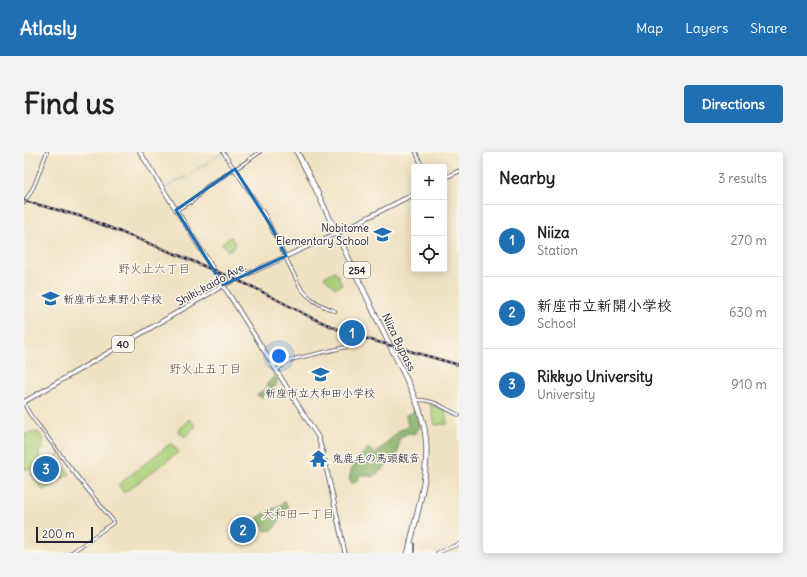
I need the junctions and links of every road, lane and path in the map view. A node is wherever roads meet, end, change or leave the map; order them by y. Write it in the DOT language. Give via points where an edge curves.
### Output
graph roads {
  1 [pos="47,152"];
  2 [pos="140,152"];
  3 [pos="223,152"];
  4 [pos="260,152"];
  5 [pos="298,152"];
  6 [pos="416,152"];
  7 [pos="421,164"];
  8 [pos="235,169"];
  9 [pos="459,171"];
  10 [pos="447,177"];
  11 [pos="411,196"];
  12 [pos="24,203"];
  13 [pos="176,210"];
  14 [pos="338,232"];
  15 [pos="286,256"];
  16 [pos="223,285"];
  17 [pos="335,311"];
  18 [pos="346,347"];
  19 [pos="276,371"];
  20 [pos="418,400"];
  21 [pos="24,402"];
  22 [pos="459,415"];
  23 [pos="459,544"];
  24 [pos="71,553"];
  25 [pos="345,553"];
  26 [pos="410,553"];
  27 [pos="437,553"];
  1 -- 12 [label="street" via="34,186"];
  2 -- 13 [label="main road"];
  3 -- 8 [label="street"];
  4 -- 8 [label="street"];
  5 -- 14 [label="highway, Niiza Bypass / 254"];
  6 -- 7 [label="street"];
  8 -- 13 [label="street" via="206,187 193,201"];
  8 -- 15 [label="street" via="265,215"];
  9 -- 10 [label="main road"];
  11 -- 14 [label="main road, Shiki-kaido Ave. / 40"];
  13 -- 16 [label="main road"];
  14 -- 15 [label="main road, Shiki-kaido Ave. / 40"];
  14 -- 20 [label="highway, Niiza Bypass / 254"];
  14 -- 26 [label="highway, Niiza Bypass / 254" via="414,394 423,422 426,438 425,473"];
  15 -- 16 [label="main road, Shiki-kaido Ave. / 40"];
  15 -- 17 [label="street" via="306,295 319,305"];
  16 -- 19 [label="main road"];
  16 -- 21 [label="main road, Shiki-kaido Ave. / 40"];
  18 -- 19 [label="street" via="294,359"];
  19 -- 25 [label="main road" via="320,443"];
  20 -- 22 [label="street" via="437,404"];
  20 -- 26 [label="highway, Niiza Bypass / 254" via="427,430 428,461 426,483"];
  21 -- 24 [label="street" via="62,458 114,522"];
  23 -- 27 [label="street"];
}
